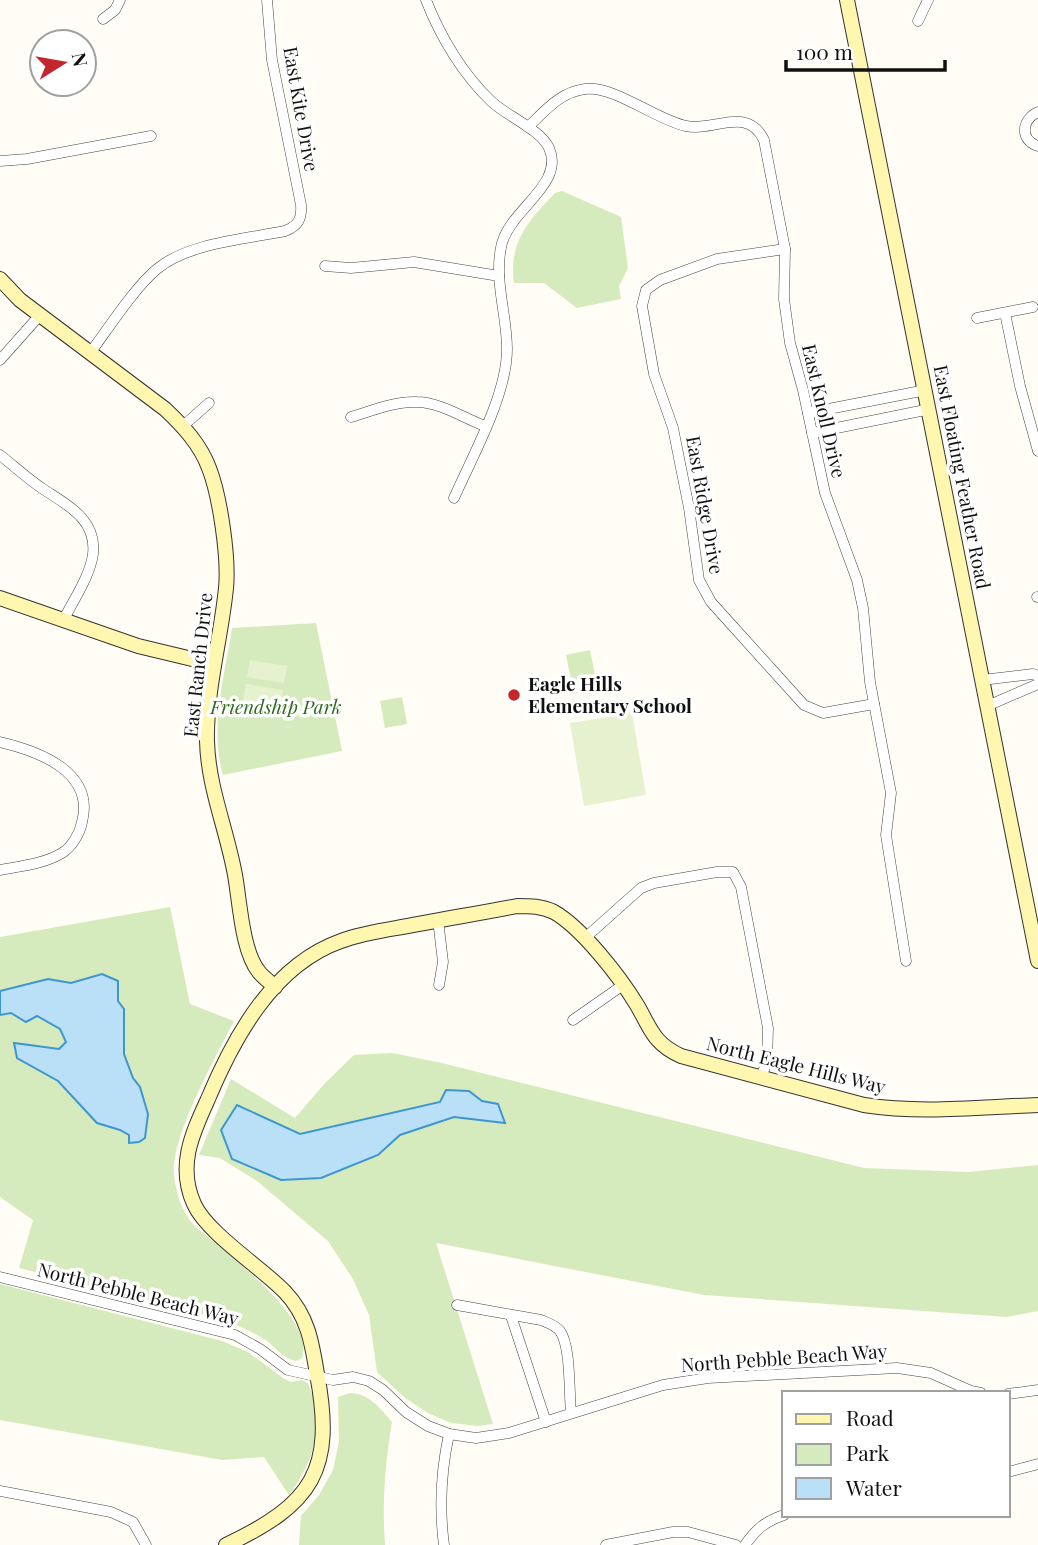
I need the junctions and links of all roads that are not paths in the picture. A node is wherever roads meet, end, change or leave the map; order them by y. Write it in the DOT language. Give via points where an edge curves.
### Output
graph roads {
  1 [pos="120,0"];
  2 [pos="267,0"];
  3 [pos="426,0"];
  4 [pos="847,0"];
  5 [pos="928,0"];
  6 [pos="103,19"];
  7 [pos="918,21"];
  8 [pos="1038,111"];
  9 [pos="528,127"];
  10 [pos="151,136"];
  11 [pos="1038,146"];
  12 [pos="0,161"];
  13 [pos="785,249"];
  14 [pos="325,266"];
  15 [pos="499,276"];
  16 [pos="0,279"];
  17 [pos="1033,307"];
  18 [pos="1004,313"];
  19 [pos="40,315"];
  20 [pos="976,318"];
  21 [pos="90,353"];
  22 [pos="0,359"];
  23 [pos="926,390"];
  24 [pos="209,403"];
  25 [pos="930,409"];
  26 [pos="808,413"];
  27 [pos="351,417"];
  28 [pos="183,426"];
  29 [pos="485,426"];
  30 [pos="812,433"];
  31 [pos="1038,451"];
  32 [pos="0,454"];
  33 [pos="454,498"];
  34 [pos="0,598"];
  35 [pos="64,619"];
  36 [pos="213,664"];
  37 [pos="1038,676"];
  38 [pos="982,680"];
  39 [pos="1038,684"];
  40 [pos="874,704"];
  41 [pos="987,706"];
  42 [pos="0,742"];
  43 [pos="0,870"];
  44 [pos="439,920"];
  45 [pos="585,938"];
  46 [pos="906,961"];
  47 [pos="1038,961"];
  48 [pos="439,985"];
  49 [pos="623,985"];
  50 [pos="275,987"];
  51 [pos="573,1020"];
  52 [pos="761,1079"];
  53 [pos="1038,1105"];
  54 [pos="0,1278"];
  55 [pos="457,1305"];
  56 [pos="511,1316"];
  57 [pos="318,1376"];
  58 [pos="1038,1390"];
  59 [pos="976,1391"];
  60 [pos="1010,1394"];
  61 [pos="571,1413"];
  62 [pos="546,1422"];
  63 [pos="449,1434"];
  64 [pos="1038,1464"];
  65 [pos="1010,1472"];
  66 [pos="0,1491"];
  67 [pos="782,1516"];
  68 [pos="146,1545"];
  69 [pos="226,1545"];
  70 [pos="444,1545"];
  71 [pos="606,1545"];
  72 [pos="736,1545"];
  73 [pos="746,1545"];
  1 -- 6 [label="street"];
  2 -- 21 [label="street, East Kite Drive" via="272,60 301,205 298,223 285,231 216,244 169,260 150,275"];
  3 -- 9 [label="street" via="464,71 490,100"];
  4 -- 23 [label="street, East Floating Feather Road"];
  5 -- 7 [label="street"];
  8 -- 11 [label="street" via="1024,127 1026,137"];
  9 -- 13 [label="street, East Knoll Drive" via="559,98 588,88 683,126 738,121 754,125 764,140"];
  9 -- 15 [label="street" via="549,148 553,166 549,179 513,220 503,240"];
  10 -- 12 [label="street"];
  13 -- 26 [label="street, East Knoll Drive" via="786,323"];
  13 -- 40 [label="street, East Ridge Drive" via="717,259 660,280 646,290 642,306 654,374 673,428 699,580 710,603 804,705 823,713"];
  14 -- 15 [label="street" via="414,262"];
  15 -- 29 [label="street" via="506,366 499,397"];
  16 -- 19 [label="street, East Ranch Drive"];
  17 -- 18 [label="street"];
  18 -- 20 [label="street"];
  18 -- 31 [label="street"];
  19 -- 21 [label="street, East Ranch Drive"];
  19 -- 22 [label="street"];
  21 -- 28 [label="street, East Ranch Drive"];
  23 -- 25 [label="street, East Floating Feather Road"];
  23 -- 26 [label="street"];
  24 -- 28 [label="street"];
  25 -- 30 [label="street"];
  25 -- 38 [label="street, East Floating Feather Road"];
  26 -- 30 [label="street, East Knoll Drive"];
  27 -- 29 [label="street" via="418,402"];
  28 -- 36 [label="street, East Ranch Drive" via="209,468 225,543 226,588"];
  29 -- 33 [label="street"];
  30 -- 40 [label="street, East Knoll Drive" via="825,493 863,608"];
  32 -- 35 [label="street" via="87,524 93,554"];
  34 -- 35 [label="street"];
  35 -- 36 [label="street" via="138,646"];
  36 -- 50 [label="street, East Ranch Drive" via="207,742 211,780 249,954"];
  37 -- 38 [label="street"];
  38 -- 41 [label="street, East Floating Feather Road"];
  39 -- 41 [label="street"];
  40 -- 46 [label="street, East Knoll Drive" via="891,793 886,835"];
  41 -- 47 [label="street, East Floating Feather Road"];
  42 -- 43 [label="street" via="65,768 84,803 80,831 66,851 53,859"];
  44 -- 45 [label="street, North Eagle Hills Way" via="534,905 552,911"];
  44 -- 48 [label="street" via="443,945"];
  44 -- 50 [label="street, North Eagle Hills Way" via="340,941 315,953"];
  45 -- 49 [label="street, North Eagle Hills Way"];
  45 -- 52 [label="street" via="641,888 733,872 741,887 768,1028"];
  49 -- 51 [label="street"];
  49 -- 52 [label="street, North Eagle Hills Way" via="646,1026 668,1050"];
  50 -- 57 [label="street, North Eagle Hills Way" via="236,1038 222,1066 190,1140 187,1185 208,1224 285,1292 303,1315"];
  52 -- 53 [label="street, North Eagle Hills Way" via="890,1109"];
  54 -- 57 [label="street, North Pebble Beach Way" via="235,1335 288,1370"];
  55 -- 56 [label="street"];
  56 -- 61 [label="street" via="541,1320 561,1333"];
  56 -- 62 [label="street"];
  57 -- 63 [label="street, North Pebble Beach Way" via="369,1381 406,1412"];
  57 -- 69 [label="street, North Eagle Hills Way" via="324,1443 313,1478 279,1516"];
  58 -- 60 [label="street"];
  59 -- 61 [label="street, North Pebble Beach Way" via="931,1373 897,1368 684,1381"];
  61 -- 62 [label="street, North Pebble Beach Way"];
  62 -- 63 [label="street, North Pebble Beach Way" via="494,1436"];
  63 -- 70 [label="street" via="440,1511"];
  64 -- 65 [label="street"];
  66 -- 68 [label="street" via="111,1512 133,1522"];
  67 -- 73 [label="street" via="767,1521"];
  71 -- 72 [label="street" via="688,1532"];
}
